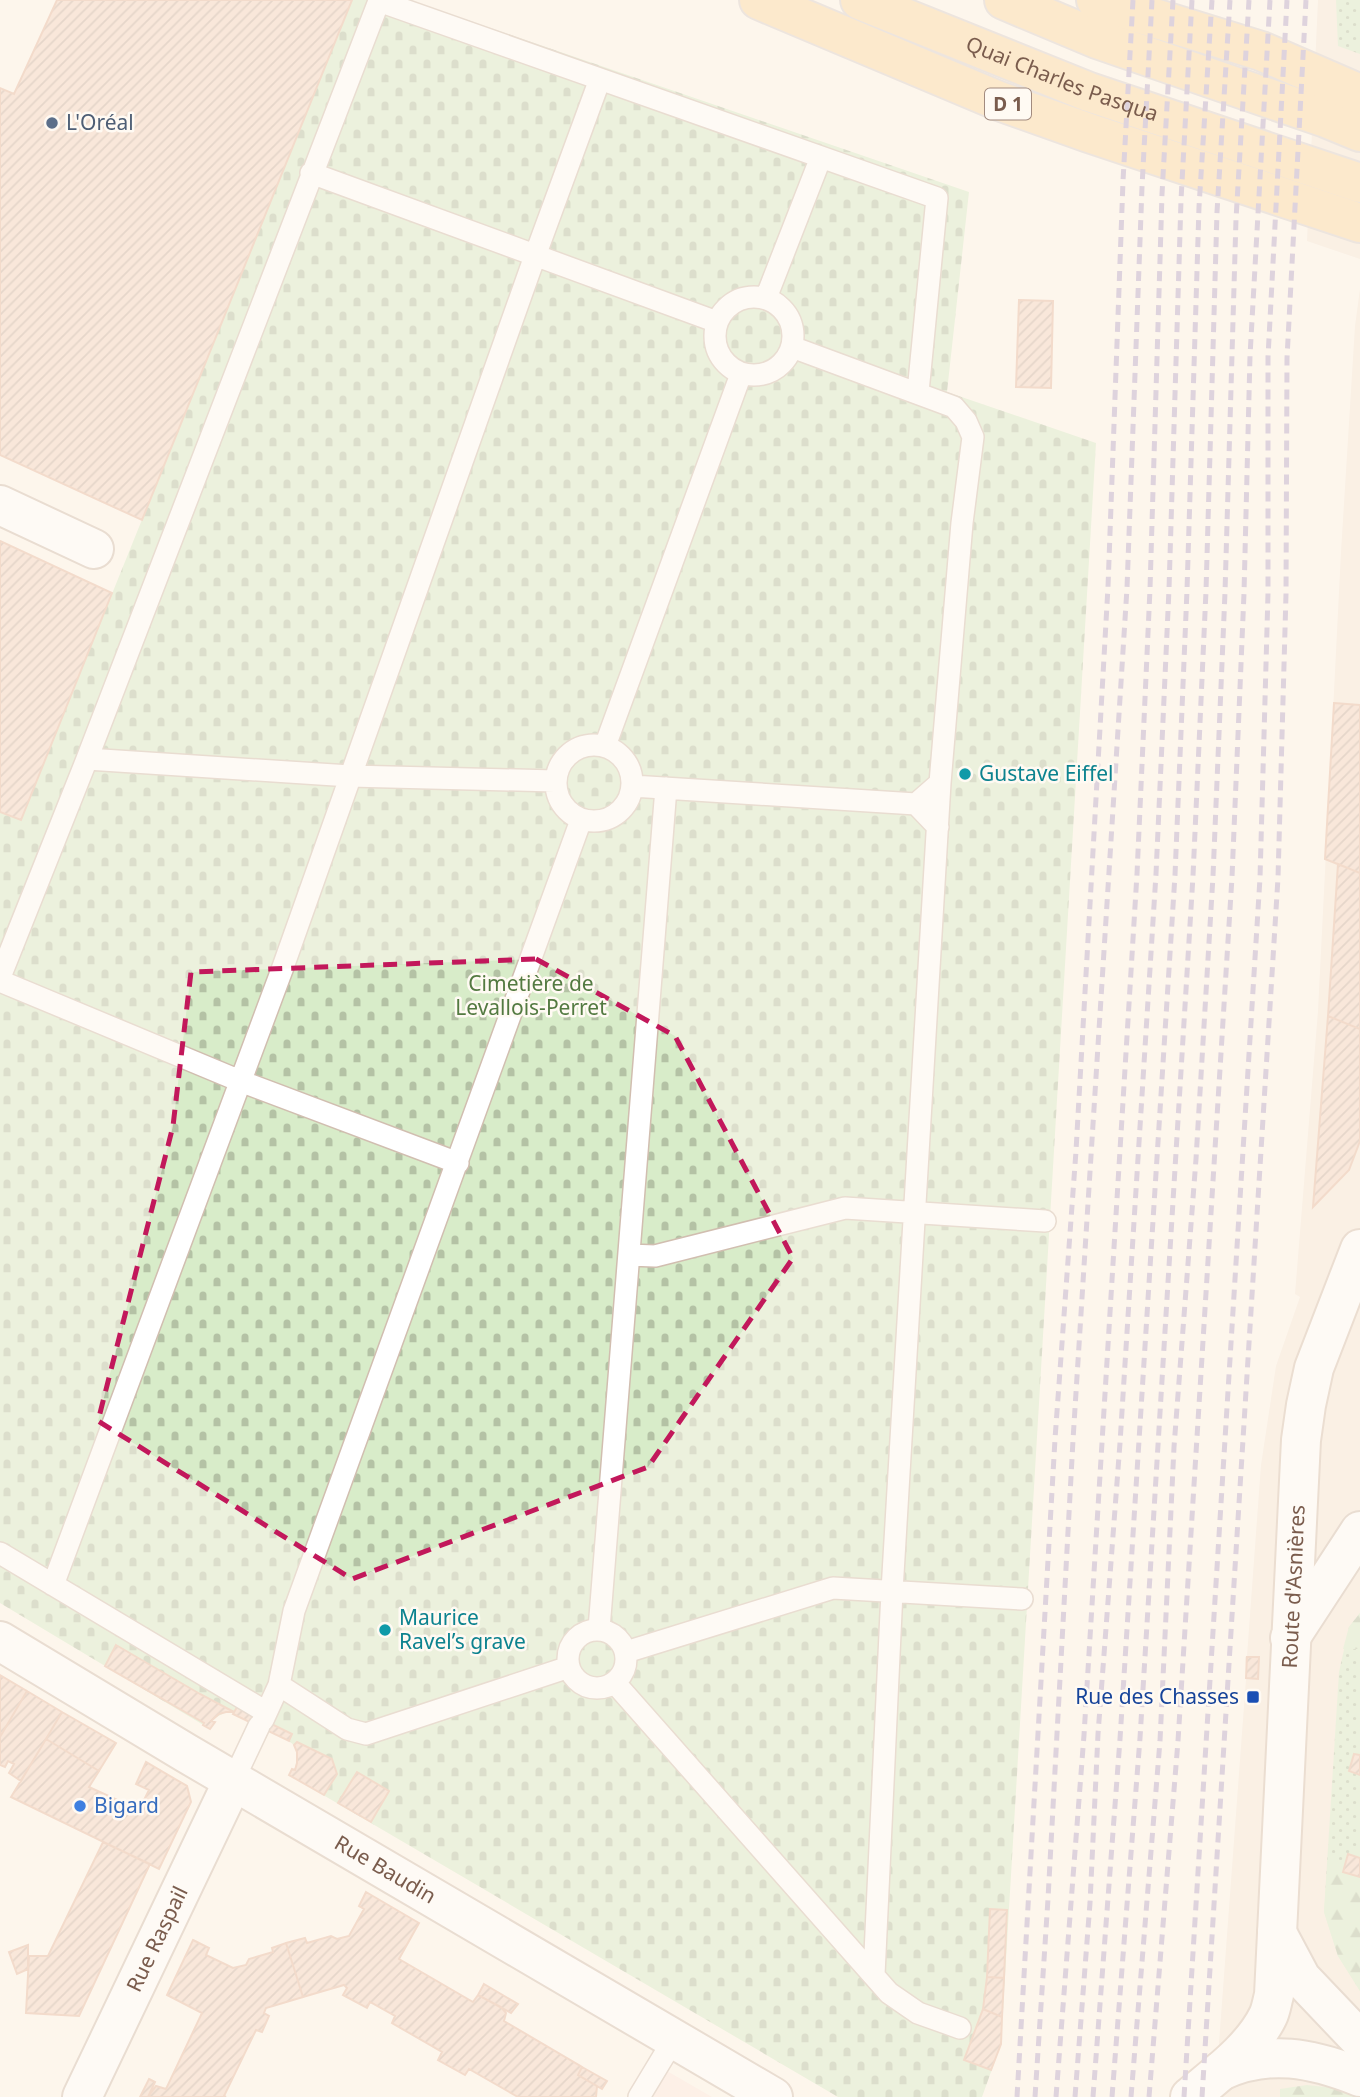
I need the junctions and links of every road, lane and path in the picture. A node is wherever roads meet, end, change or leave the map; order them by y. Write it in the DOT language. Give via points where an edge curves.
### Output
graph roads {
  1 [pos="759,0"];
  2 [pos="860,0"];
  3 [pos="1003,0"];
  4 [pos="1096,0"];
  5 [pos="600,79"];
  6 [pos="1360,94"];
  7 [pos="1360,132"];
  8 [pos="821,156"];
  9 [pos="312,173"];
  10 [pos="1360,183"];
  11 [pos="1360,223"];
  12 [pos="535,256"];
  13 [pos="766,298"];
  14 [pos="717,323"];
  15 [pos="793,346"];
  16 [pos="741,374"];
  17 [pos="918,392"];
  18 [pos="0,505"];
  19 [pos="94,549"];
  20 [pos="605,746"];
  21 [pos="88,760"];
  22 [pos="350,776"];
  23 [pos="555,781"];
  24 [pos="940,783"];
  25 [pos="632,786"];
  26 [pos="666,788"];
  27 [pos="916,804"];
  28 [pos="581,820"];
  29 [pos="938,827"];
  30 [pos="0,979"];
  31 [pos="240,1081"];
  32 [pos="458,1163"];
  33 [pos="914,1212"];
  34 [pos="1045,1221"];
  35 [pos="1360,1249"];
  36 [pos="629,1255"];
  37 [pos="1360,1531"];
  38 [pos="0,1553"];
  39 [pos="53,1585"];
  40 [pos="892,1591"];
  41 [pos="1021,1599"];
  42 [pos="599,1629"];
  43 [pos="1290,1638"];
  44 [pos="0,1641"];
  45 [pos="626,1652"];
  46 [pos="569,1667"];
  47 [pos="615,1683"];
  48 [pos="279,1685"];
  49 [pos="263,1719"];
  50 [pos="233,1781"];
  51 [pos="1277,1933"];
  52 [pos="874,1975"];
  53 [pos="1285,2021"];
  54 [pos="960,2028"];
  55 [pos="674,2039"];
  56 [pos="1360,2040"];
  57 [pos="1360,2077"];
  58 [pos="82,2097"];
  59 [pos="639,2097"];
  60 [pos="773,2097"];
  61 [pos="1190,2097"];
  1 -- 11 [label="main road, D 1" via="999,101"];
  2 -- 10 [label="main road, Quai Charles Pasqua / D 1" via="1089,92"];
  3 -- 7 [label="main road" via="1097,39"];
  4 -- 6 [label="main road" via="1261,51"];
  5 -- 8 [label="lane"];
  5 -- 9 [label="lane" via="379,1"];
  5 -- 12 [label="lane"];
  8 -- 13 [label="lane"];
  8 -- 17 [label="lane" via="937,198"];
  9 -- 12 [label="lane"];
  9 -- 21 [label="lane"];
  12 -- 14 [label="lane"];
  12 -- 22 [label="lane"];
  13 -- 14 [label="lane" via="730,304"];
  13 -- 15 [label="lane" via="789,317"];
  14 -- 16 [label="lane" via="715,344 720,356"];
  15 -- 16 [label="lane" via="771,372"];
  15 -- 17 [label="lane"];
  16 -- 20 [label="lane"];
  17 -- 24 [label="lane" via="954,407 973,437"];
  18 -- 19 [label="street"];
  20 -- 23 [label="lane" via="574,750 561,764"];
  20 -- 25 [label="lane" via="626,762"];
  21 -- 22 [label="lane"];
  21 -- 30 [label="lane"];
  22 -- 23 [label="lane"];
  22 -- 31 [label="lane"];
  23 -- 28 [label="lane" via="566,811"];
  24 -- 27 [label="lane"];
  24 -- 29 [label="lane"];
  25 -- 26 [label="lane"];
  25 -- 28 [label="lane" via="625,807 614,817"];
  26 -- 27 [label="lane"];
  26 -- 36 [label="lane"];
  27 -- 29 [label="lane"];
  28 -- 32 [label="lane"];
  29 -- 33 [label="lane"];
  30 -- 31 [label="lane"];
  31 -- 32 [label="lane"];
  31 -- 39 [label="lane"];
  32 -- 48 [label="lane" via="294,1611"];
  33 -- 34 [label="lane"];
  33 -- 36 [label="lane" via="845,1208 655,1256"];
  33 -- 40 [label="lane"];
  35 -- 43 [label="street, Route d'Asnières" via="1314,1368 1306,1405"];
  36 -- 42 [label="lane"];
  37 -- 43 [label="street"];
  38 -- 39 [label="lane"];
  39 -- 49 [label="lane"];
  40 -- 41 [label="lane"];
  40 -- 45 [label="lane" via="833,1588"];
  40 -- 52 [label="lane"];
  42 -- 45 [label="lane" via="621,1641"];
  42 -- 46 [label="lane" via="578,1636 570,1646"];
  43 -- 51 [label="street, Route d'Asnières"];
  44 -- 50 [label="street, Rue Baudin"];
  45 -- 47 [label="lane" via="624,1672"];
  46 -- 47 [label="lane" via="576,1679 592,1688"];
  46 -- 48 [label="lane" via="366,1734 347,1729"];
  47 -- 52 [label="lane"];
  48 -- 49 [label="lane"];
  49 -- 50 [label="lane"];
  50 -- 55 [label="street, Rue Baudin"];
  50 -- 58 [label="street, Rue Raspail"];
  51 -- 53 [label="street, Route d'Asnières" via="1274,1995"];
  51 -- 53 [label="street" via="1301,1978"];
  52 -- 54 [label="lane" via="889,1993 918,2013"];
  53 -- 56 [label="street"];
  53 -- 57 [label="street" via="1299,2058"];
  53 -- 61 [label="street"];
  55 -- 59 [label="lane"];
  55 -- 60 [label="street, Rue Baudin"];
}
